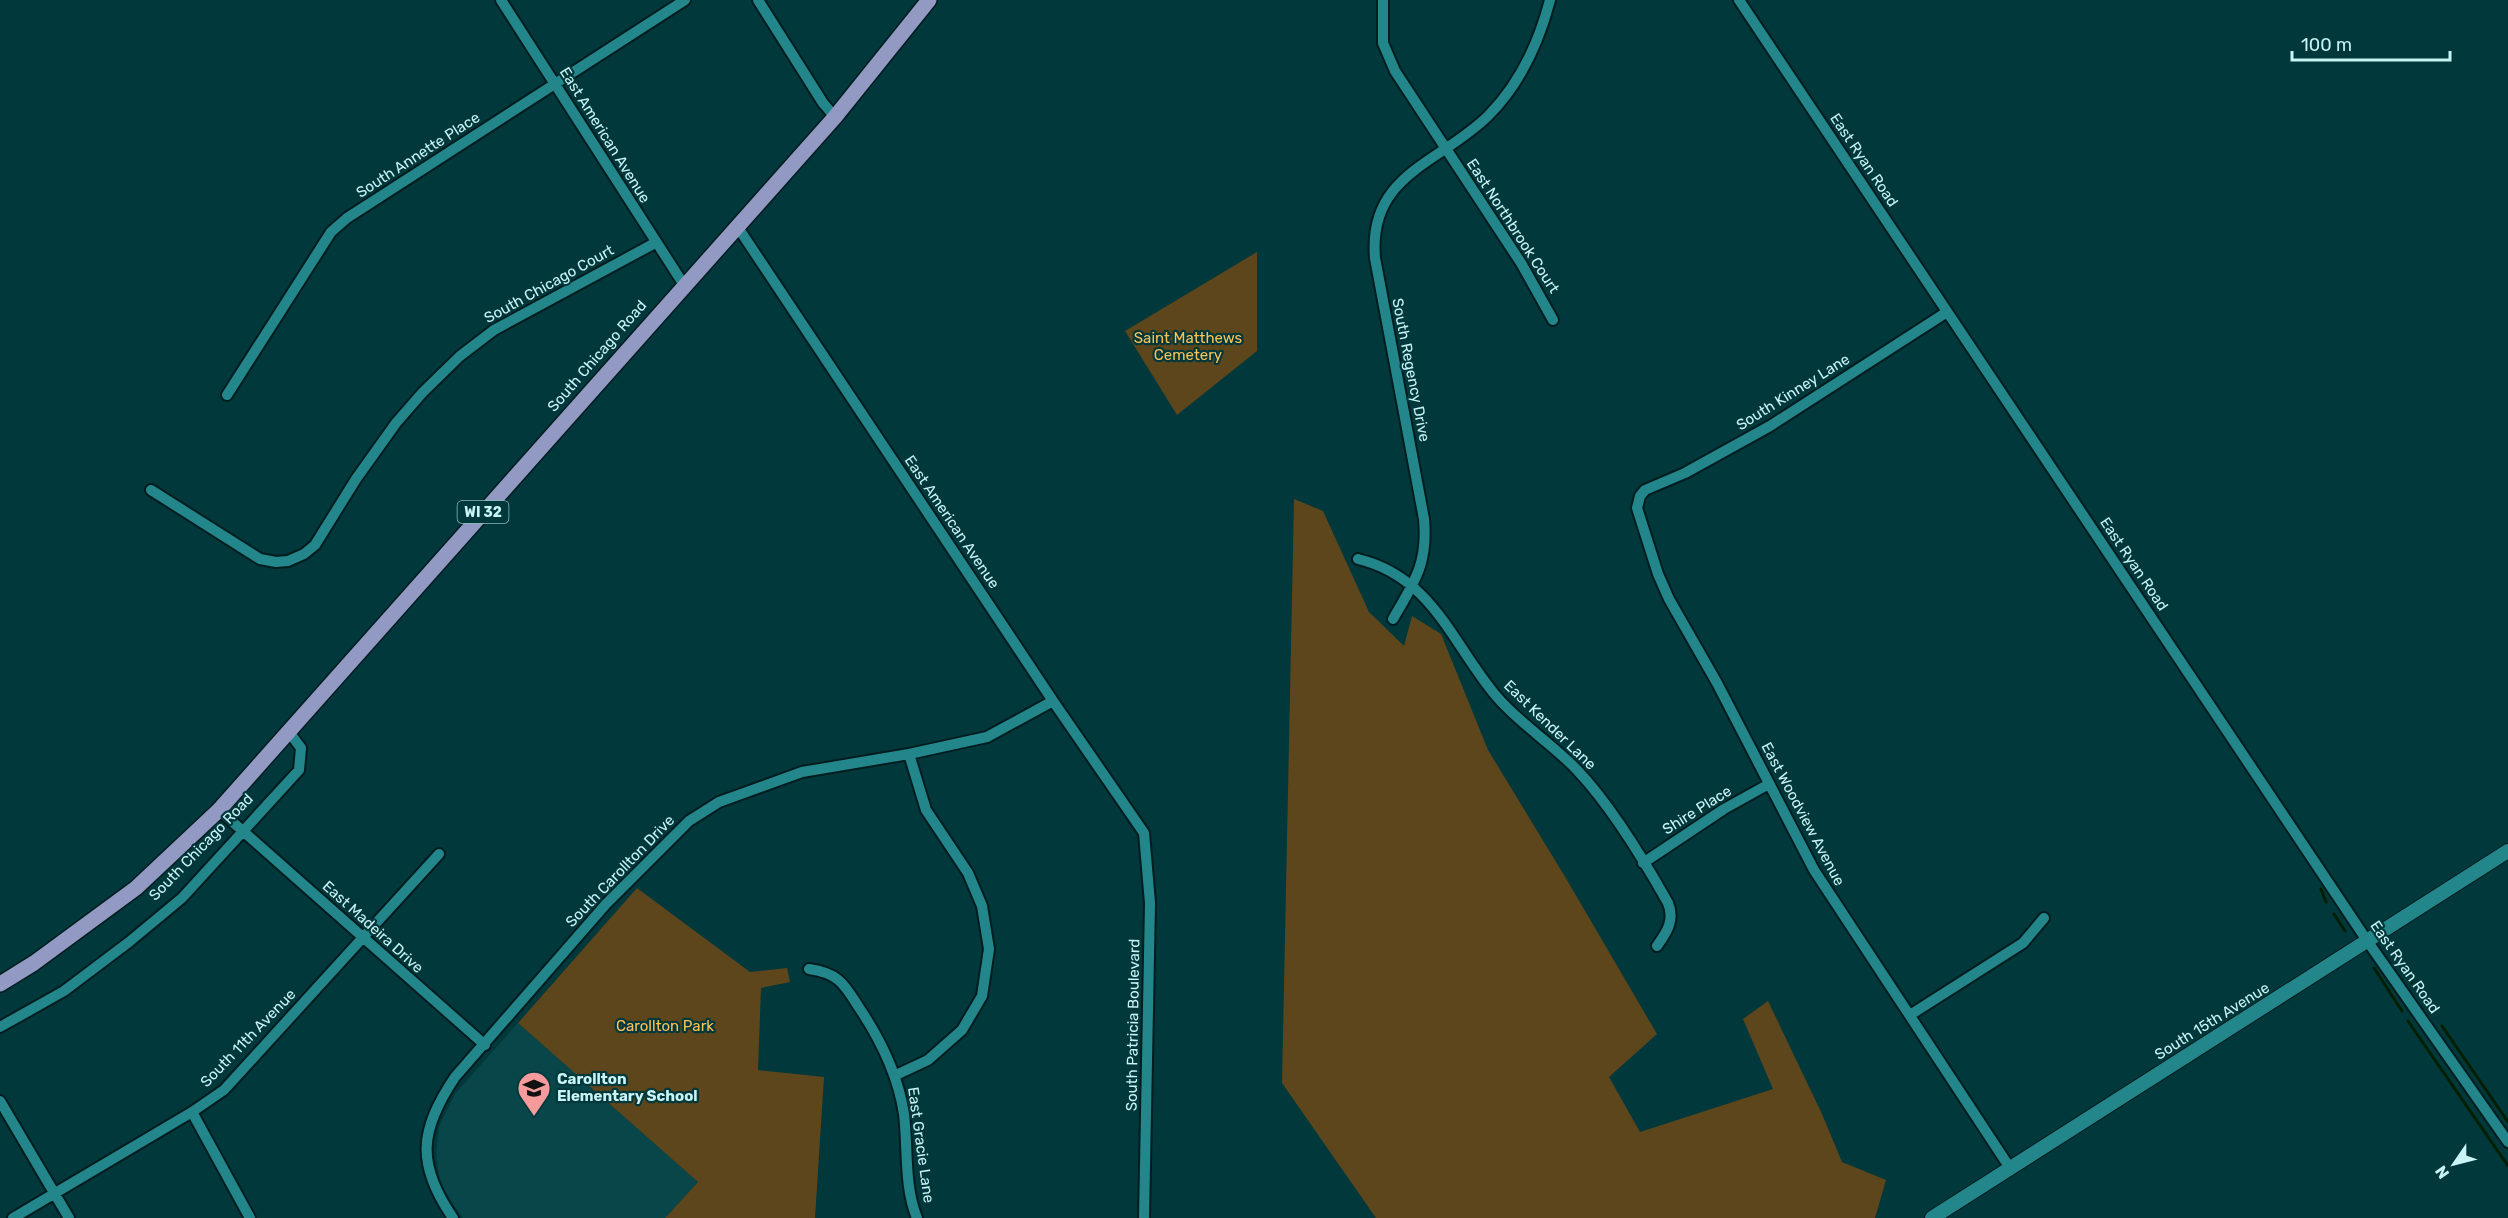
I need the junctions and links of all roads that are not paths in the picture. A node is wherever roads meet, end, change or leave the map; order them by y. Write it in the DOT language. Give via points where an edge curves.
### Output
graph roads {
  1 [pos="501,0"];
  2 [pos="685,0"];
  3 [pos="758,0"];
  4 [pos="929,0"];
  5 [pos="1383,0"];
  6 [pos="1550,0"];
  7 [pos="1738,0"];
  8 [pos="555,84"];
  9 [pos="835,117"];
  10 [pos="1446,149"];
  11 [pos="737,226"];
  12 [pos="656,243"];
  13 [pos="684,285"];
  14 [pos="1947,312"];
  15 [pos="1553,320"];
  16 [pos="226,395"];
  17 [pos="1649,488"];
  18 [pos="151,490"];
  19 [pos="1358,559"];
  20 [pos="1412,586"];
  21 [pos="1393,619"];
  22 [pos="1053,700"];
  23 [pos="289,732"];
  24 [pos="909,754"];
  25 [pos="1769,784"];
  26 [pos="219,810"];
  27 [pos="243,830"];
  28 [pos="1144,833"];
  29 [pos="2508,851"];
  30 [pos="439,854"];
  31 [pos="1643,863"];
  32 [pos="2044,918"];
  33 [pos="362,938"];
  34 [pos="2368,942"];
  35 [pos="1657,946"];
  36 [pos="810,969"];
  37 [pos="0,984"];
  38 [pos="1910,1014"];
  39 [pos="0,1027"];
  40 [pos="485,1045"];
  41 [pos="896,1076"];
  42 [pos="0,1101"];
  43 [pos="192,1113"];
  44 [pos="2508,1142"];
  45 [pos="2010,1168"];
  46 [pos="54,1194"];
  47 [pos="12,1218"];
  48 [pos="69,1218"];
  49 [pos="250,1218"];
  50 [pos="453,1218"];
  51 [pos="917,1218"];
  52 [pos="1144,1218"];
  53 [pos="1932,1218"];
  1 -- 8 [label="street, East American Avenue"];
  2 -- 8 [label="street, South Annette Place"];
  3 -- 9 [label="street"];
  4 -- 9 [label="main road, South Chicago Road / WI 32"];
  5 -- 10 [label="street, East Northbrook Court" via="1387,56"];
  6 -- 10 [label="street, South Regency Drive" via="1539,36 1508,92 1472,130"];
  7 -- 14 [label="street, East Ryan Road"];
  8 -- 12 [label="street, East American Avenue"];
  8 -- 16 [label="street, South Annette Place" via="331,232"];
  9 -- 11 [label="main road, South Chicago Road / WI 32"];
  10 -- 15 [label="street, East Northbrook Court" via="1521,263"];
  10 -- 20 [label="street, South Regency Drive" via="1394,188 1378,218 1374,241 1424,519 1425,552"];
  11 -- 13 [label="main road, South Chicago Road / WI 32"];
  11 -- 22 [label="street, East American Avenue"];
  12 -- 13 [label="street, East American Avenue"];
  12 -- 18 [label="street, South Chicago Court" via="494,330 447,367 379,446 315,544 304,554 288,561 260,559"];
  13 -- 23 [label="main road, South Chicago Road / WI 32"];
  14 -- 17 [label="street, South Kinney Lane" via="1770,426 1685,473"];
  14 -- 34 [label="street, East Ryan Road"];
  17 -- 25 [label="street, East Woodview Avenue" via="1640,496 1637,508 1658,574"];
  19 -- 20 [label="street, East Kender Lane" via="1387,568"];
  20 -- 21 [label="street, South Regency Drive"];
  20 -- 31 [label="street, East Kender Lane" via="1434,607 1505,706 1592,787"];
  22 -- 24 [label="street, South Carollton Drive" via="987,737"];
  22 -- 28 [label="street, East American Avenue"];
  23 -- 26 [label="main road, South Chicago Road / WI 32"];
  23 -- 27 [label="street, South Chicago Road" via="301,748 299,770"];
  24 -- 40 [label="street, South Carollton Drive" via="802,772 719,802 689,821 606,904"];
  24 -- 41 [label="street" via="926,810 968,873 982,906 988,949 982,996 962,1029 928,1060"];
  25 -- 31 [label="street, Shire Place"];
  25 -- 38 [label="street, East Woodview Avenue" via="1814,870"];
  26 -- 27 [label="street, East Madeira Drive"];
  26 -- 37 [label="main road, South Chicago Road / WI 32" via="136,888"];
  27 -- 33 [label="street, East Madeira Drive"];
  27 -- 39 [label="street, South Chicago Road" via="182,898 129,942 64,991"];
  28 -- 52 [label="street, South Patricia Boulevard" via="1150,903"];
  29 -- 34 [label="street, South 15th Avenue"];
  30 -- 33 [label="street, South 11th Avenue"];
  31 -- 35 [label="street, East Kender Lane" via="1671,911 1671,924"];
  32 -- 38 [label="street" via="2023,944"];
  33 -- 40 [label="street, East Madeira Drive"];
  33 -- 43 [label="street, South 11th Avenue" via="224,1090"];
  34 -- 44 [label="street, East Ryan Road"];
  34 -- 45 [label="street, South 15th Avenue"];
  36 -- 41 [label="street, East Gracie Lane" via="842,981 877,1035"];
  38 -- 45 [label="street, East Woodview Avenue"];
  40 -- 50 [label="street, South Carollton Drive" via="454,1077 428,1129 426,1165"];
  41 -- 51 [label="street, East Gracie Lane" via="911,1204"];
  42 -- 46 [label="street"];
  43 -- 46 [label="street, South 11th Avenue"];
  43 -- 49 [label="street"];
  45 -- 53 [label="street, South 15th Avenue"];
  46 -- 47 [label="street, South 11th Avenue"];
  46 -- 48 [label="street"];
}
